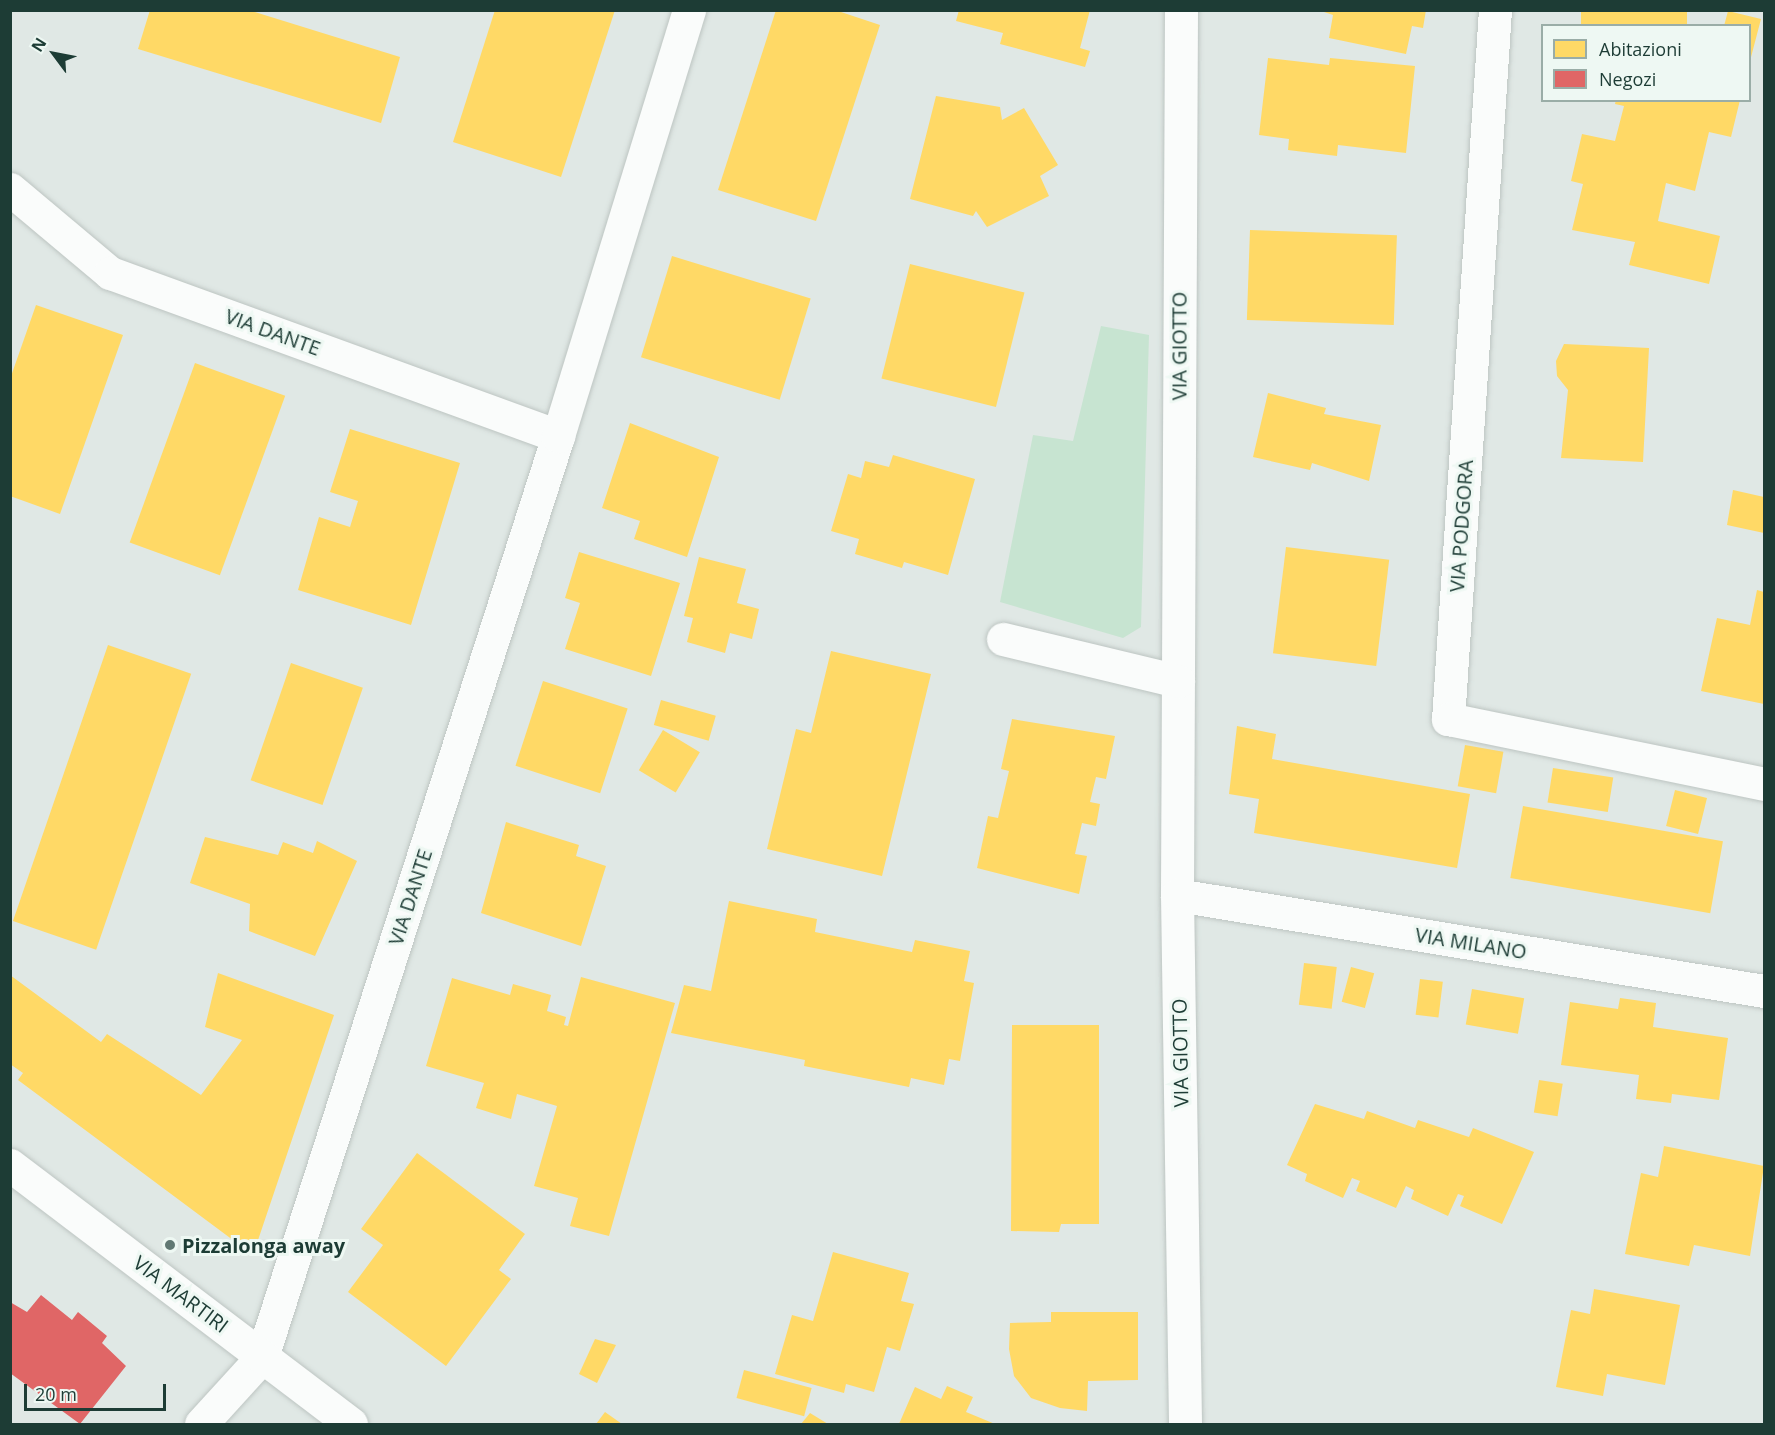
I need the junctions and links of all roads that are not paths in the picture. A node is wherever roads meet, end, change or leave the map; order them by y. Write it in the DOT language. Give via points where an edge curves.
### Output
graph roads {
  1 [pos="689,10"];
  2 [pos="1181,10"];
  3 [pos="1495,10"];
  4 [pos="10,189"];
  5 [pos="558,436"];
  6 [pos="1002,639"];
  7 [pos="1178,681"];
  8 [pos="1764,784"];
  9 [pos="1178,895"];
  10 [pos="1764,990"];
  11 [pos="10,1165"];
  12 [pos="262,1357"];
  13 [pos="201,1425"];
  14 [pos="351,1425"];
  15 [pos="1185,1425"];
  1 -- 5 [label="street, VIA DANTE"];
  2 -- 7 [label="street, VIA GIOTTO"];
  3 -- 8 [label="street, VIA PODGORA" via="1448,719"];
  4 -- 5 [label="street, VIA DANTE" via="110,273"];
  5 -- 12 [label="street, VIA DANTE"];
  6 -- 7 [label="street"];
  7 -- 9 [label="street, VIA GIOTTO"];
  9 -- 10 [label="street, VIA MILANO"];
  9 -- 15 [label="street, VIA GIOTTO"];
  11 -- 12 [label="street, VIA MARTIRI"];
  12 -- 13 [label="street"];
  12 -- 14 [label="street, VIA MARTIRI"];
}
